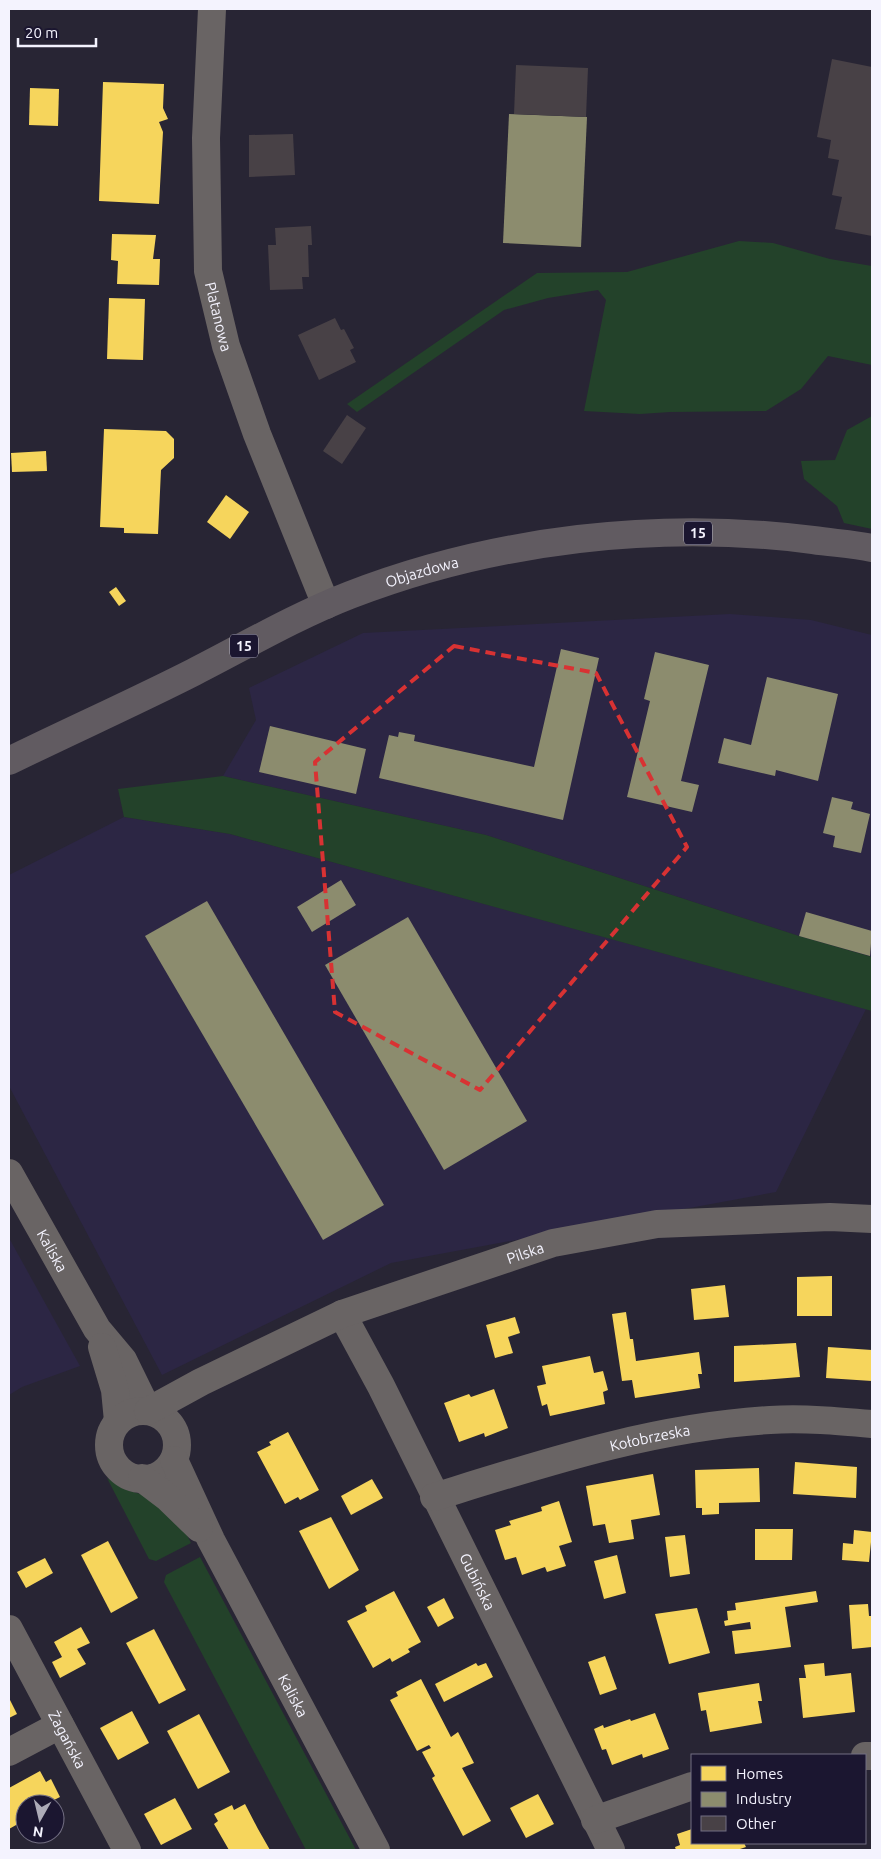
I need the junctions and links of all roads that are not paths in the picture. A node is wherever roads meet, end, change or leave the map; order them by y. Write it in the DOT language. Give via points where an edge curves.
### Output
graph roads {
  1 [pos="212,9"];
  2 [pos="872,548"];
  3 [pos="326,605"];
  4 [pos="9,762"];
  5 [pos="9,1173"];
  6 [pos="872,1219"];
  7 [pos="342,1314"];
  8 [pos="97,1329"];
  9 [pos="201,1382"];
  10 [pos="148,1411"];
  11 [pos="118,1421"];
  12 [pos="872,1424"];
  13 [pos="175,1449"];
  14 [pos="142,1478"];
  15 [pos="434,1497"];
  16 [pos="211,1540"];
  17 [pos="9,1629"];
  18 [pos="60,1725"];
  19 [pos="9,1752"];
  20 [pos="691,1786"];
  21 [pos="596,1820"];
  22 [pos="127,1850"];
  23 [pos="376,1850"];
  24 [pos="611,1850"];
  1 -- 3 [label="street, Platanowa" via="206,138 208,271 226,346 257,434"];
  2 -- 3 [label="main road, Objazdowa / 15" via="789,537 725,533 587,539 464,560 398,578"];
  3 -- 4 [label="main road, Objazdowa / 15"];
  5 -- 8 [label="street, Kaliska"];
  6 -- 7 [label="street, Pilska" via="830,1217 657,1224 553,1243"];
  7 -- 9 [label="street, Pilska"];
  7 -- 15 [label="street, Gubińska"];
  8 -- 10 [label="street, Kaliska" via="124,1360"];
  8 -- 11 [label="street, Kaliska" via="115,1390"];
  9 -- 10 [label="street, Pilska"];
  9 -- 13 [label="street" via="180,1413"];
  10 -- 11 [label="street" via="127,1414"];
  10 -- 13 [label="street" via="167,1420"];
  11 -- 14 [label="street" via="109,1440 112,1461 128,1476"];
  12 -- 15 [label="street, Kołobrzeska" via="771,1420 644,1438 595,1448"];
  13 -- 14 [label="street" via="159,1475"];
  13 -- 16 [label="street, Kaliska"];
  14 -- 16 [label="street, Kaliska" via="167,1497"];
  15 -- 21 [label="street, Gubińska"];
  16 -- 23 [label="street, Kaliska"];
  17 -- 18 [label="street, Żagańska"];
  18 -- 19 [label="street"];
  18 -- 22 [label="street, Żagańska"];
  20 -- 21 [label="street"];
  21 -- 24 [label="street, Gubińska"];
}
